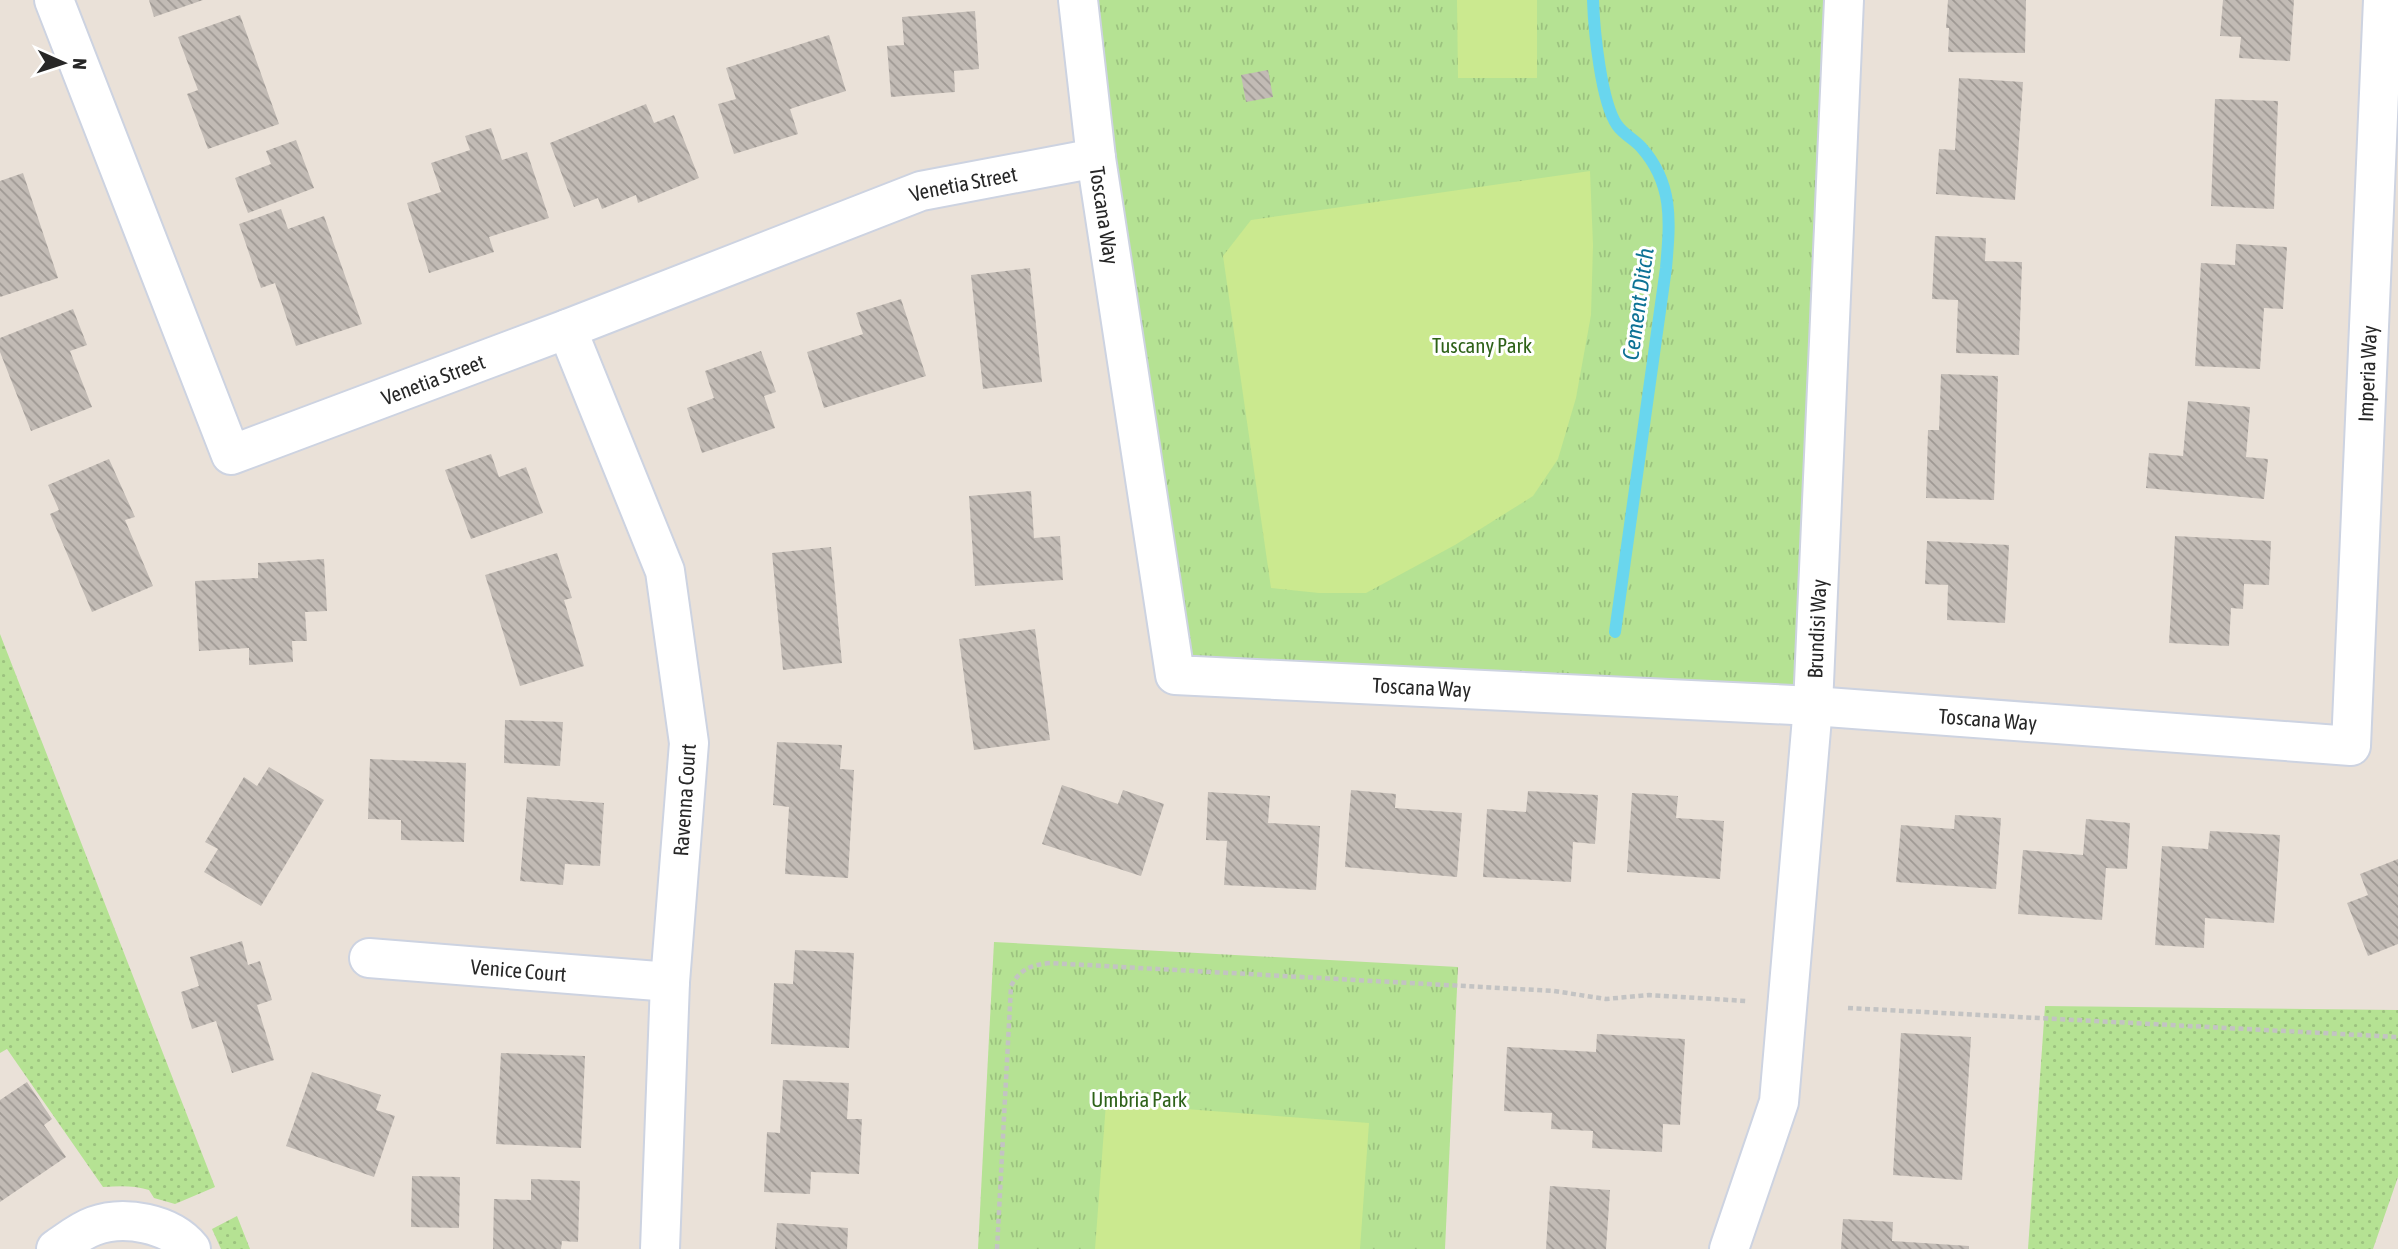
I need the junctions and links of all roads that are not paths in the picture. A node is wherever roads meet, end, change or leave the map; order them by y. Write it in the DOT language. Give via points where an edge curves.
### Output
graph roads {
  1 [pos="54,0"];
  2 [pos="1078,0"];
  3 [pos="1844,0"];
  4 [pos="2383,0"];
  5 [pos="1096,158"];
  6 [pos="567,329"];
  7 [pos="1814,706"];
  8 [pos="2351,746"];
  9 [pos="369,958"];
  10 [pos="670,982"];
  11 [pos="56,1249"];
  12 [pos="191,1249"];
  13 [pos="660,1249"];
  14 [pos="1729,1249"];
  1 -- 6 [label="street, Venetia Street" via="231,455"];
  2 -- 5 [label="street, Toscana Way"];
  3 -- 7 [label="street, Brundisi Way"];
  4 -- 8 [label="street, Imperia Way"];
  5 -- 6 [label="street, Venetia Street" via="920,191"];
  5 -- 7 [label="street, Toscana Way" via="1175,676"];
  6 -- 10 [label="street, Ravenna Court" via="665,571 690,743"];
  7 -- 8 [label="street, Toscana Way"];
  7 -- 14 [label="street, Brundisi Way" via="1779,1102"];
  9 -- 10 [label="street, Venice Court"];
  10 -- 13 [label="street, Ravenna Court"];
  11 -- 12 [label="street" via="87,1230 113,1222 159,1227 174,1233"];
}
